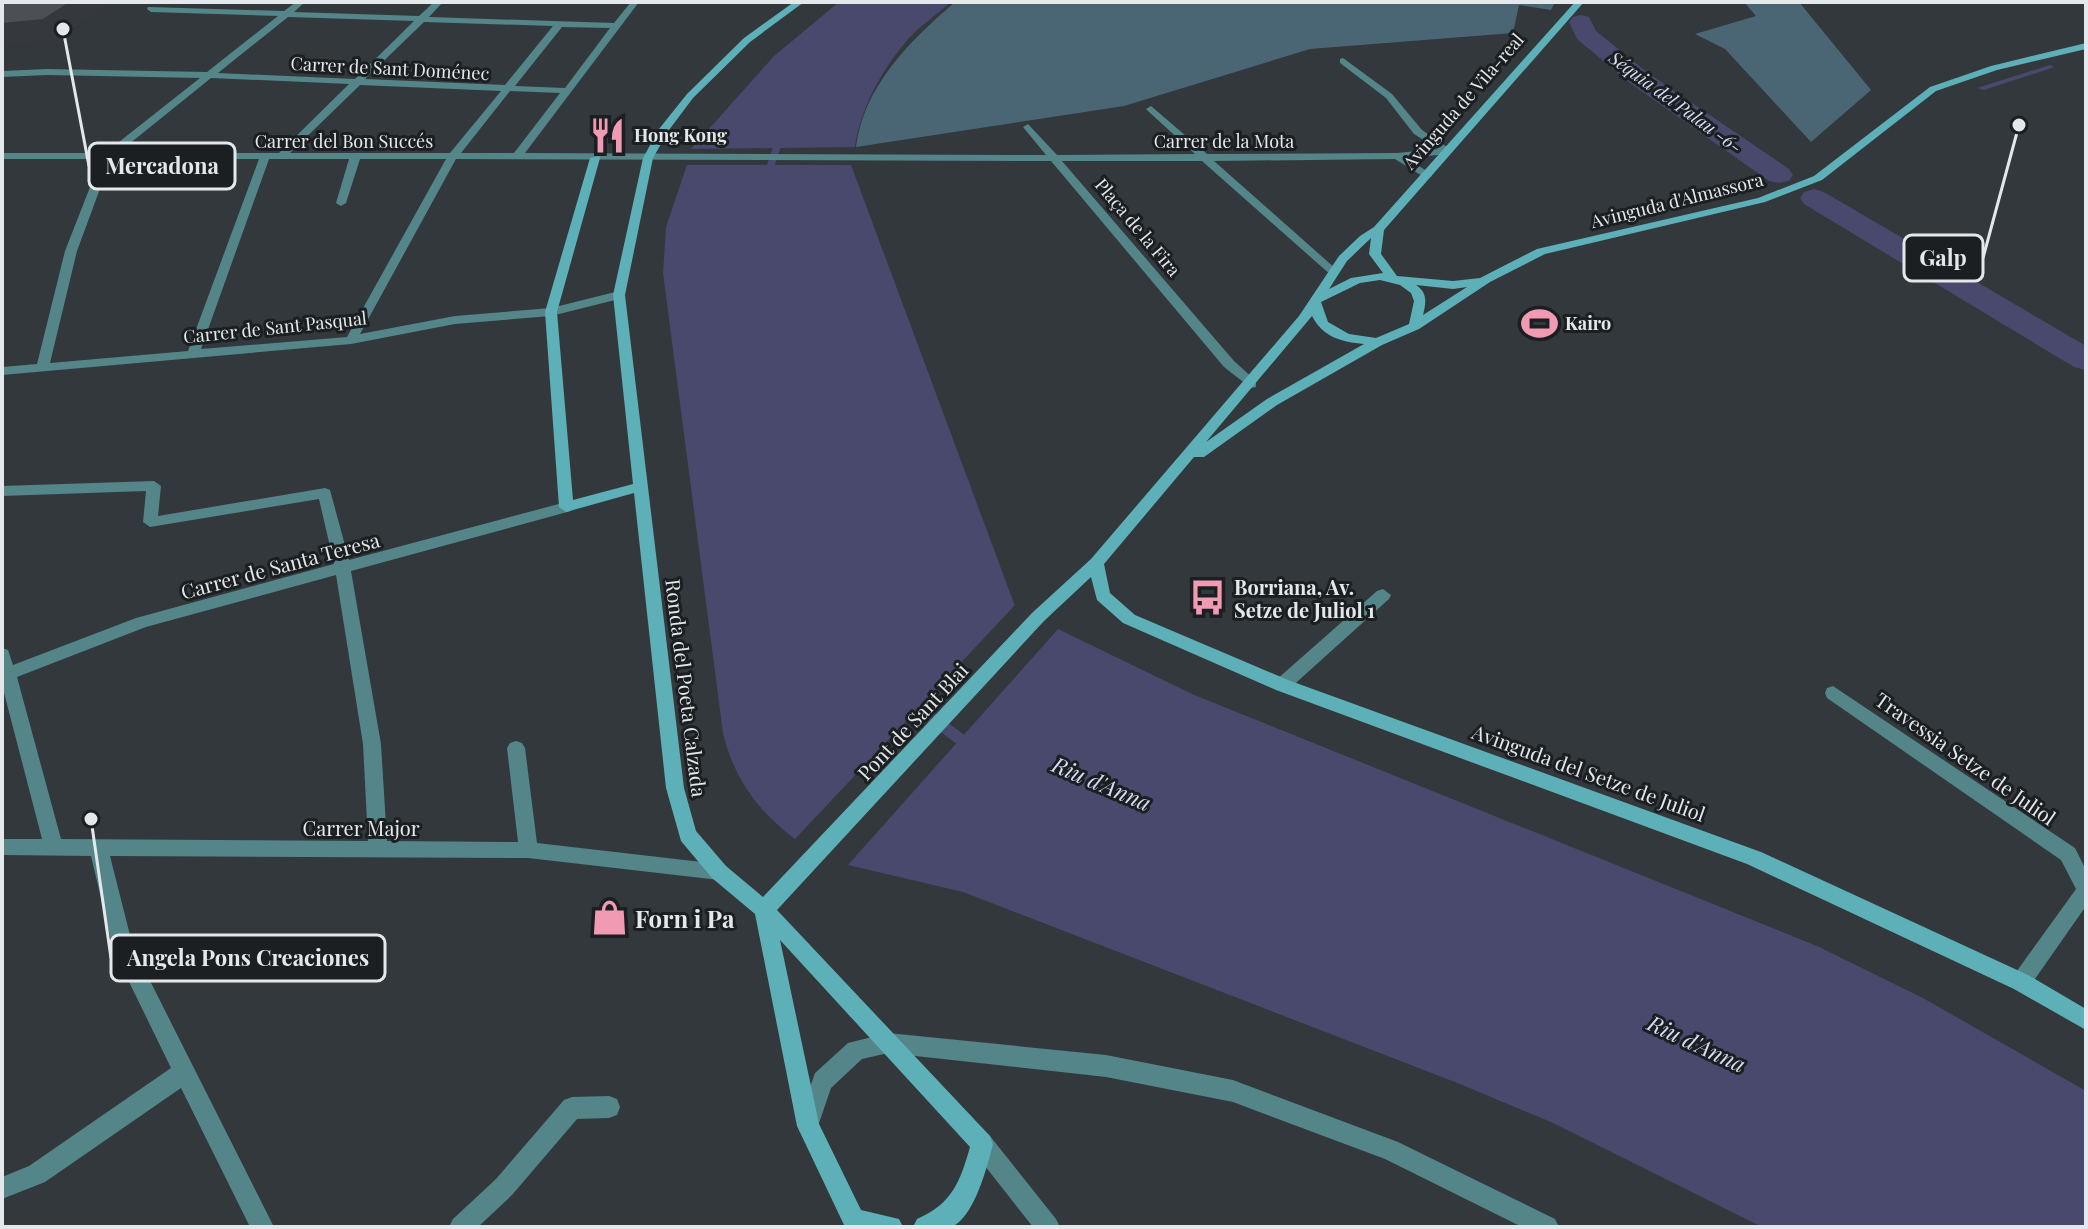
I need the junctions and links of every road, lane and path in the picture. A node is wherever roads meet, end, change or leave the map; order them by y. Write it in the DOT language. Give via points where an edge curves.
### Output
graph roads {
  1 [pos="162,2"];
  2 [pos="301,2"];
  3 [pos="439,2"];
  4 [pos="635,2"];
  5 [pos="800,2"];
  6 [pos="1580,2"];
  7 [pos="285,15"];
  8 [pos="423,19"];
  9 [pos="559,24"];
  10 [pos="617,26"];
  11 [pos="2086,46"];
  12 [pos="1343,61"];
  13 [pos="2,74"];
  14 [pos="209,75"];
  15 [pos="356,83"];
  16 [pos="509,89"];
  17 [pos="569,91"];
  18 [pos="1151,109"];
  19 [pos="1028,127"];
  20 [pos="1448,151"];
  21 [pos="2,156"];
  22 [pos="107,156"];
  23 [pos="265,156"];
  24 [pos="281,156"];
  25 [pos="1397,156"];
  26 [pos="355,157"];
  27 [pos="1051,157"];
  28 [pos="1204,157"];
  29 [pos="452,158"];
  30 [pos="516,158"];
  31 [pos="595,158"];
  32 [pos="648,158"];
  33 [pos="1427,176"];
  34 [pos="341,203"];
  35 [pos="1378,229"];
  36 [pos="1332,272"];
  37 [pos="1394,278"];
  38 [pos="1486,279"];
  39 [pos="619,295"];
  40 [pos="1317,302"];
  41 [pos="551,312"];
  42 [pos="1415,326"];
  43 [pos="351,340"];
  44 [pos="1378,342"];
  45 [pos="193,354"];
  46 [pos="43,367"];
  47 [pos="2,371"];
  48 [pos="1251,384"];
  49 [pos="1177,470"];
  50 [pos="640,487"];
  51 [pos="2,491"];
  52 [pos="566,507"];
  53 [pos="1096,563"];
  54 [pos="343,569"];
  55 [pos="1383,595"];
  56 [pos="2,654"];
  57 [pos="6,675"];
  58 [pos="1282,685"];
  59 [pos="1833,693"];
  60 [pos="516,748"];
  61 [pos="2,847"];
  62 [pos="54,847"];
  63 [pos="99,848"];
  64 [pos="378,849"];
  65 [pos="528,850"];
  66 [pos="719,872"];
  67 [pos="764,910"];
  68 [pos="2021,982"];
  69 [pos="2086,1020"];
  70 [pos="888,1043"];
  71 [pos="185,1072"];
  72 [pos="609,1107"];
  73 [pos="808,1126"];
  74 [pos="982,1144"];
  75 [pos="2,1188"];
  76 [pos="853,1225"];
  77 [pos="262,1227"];
  78 [pos="461,1227"];
  79 [pos="891,1227"];
  80 [pos="925,1227"];
  81 [pos="1048,1227"];
  82 [pos="1547,1227"];
  1 -- 7 [label="street" via="151,9"];
  2 -- 7 [label="street"];
  3 -- 8 [label="street"];
  4 -- 10 [label="street"];
  5 -- 32 [label="street, Ronda del Poeta Calzada" via="747,40 690,96"];
  6 -- 20 [label="street, Avinguda de Vila-real"];
  7 -- 8 [label="street"];
  7 -- 14 [label="street"];
  8 -- 9 [label="street"];
  8 -- 15 [label="street"];
  9 -- 10 [label="street"];
  9 -- 16 [label="street"];
  10 -- 17 [label="street"];
  11 -- 38 [label="street, Avinguda d'Almassora" via="1933,89 1818,178 1761,200 1541,251"];
  12 -- 20 [label="street" via="1389,96 1418,132"];
  13 -- 14 [label="street, Carrer de Sant Doménec"];
  14 -- 15 [label="street, Carrer de Sant Doménec"];
  14 -- 22 [label="street"];
  15 -- 16 [label="street, Carrer de Sant Doménec"];
  15 -- 24 [label="street"];
  16 -- 17 [label="street, Carrer de Sant Doménec"];
  16 -- 29 [label="street"];
  17 -- 30 [label="street"];
  18 -- 28 [label="street"];
  19 -- 27 [label="street, Plaça de la Fira"];
  20 -- 25 [label="street, Carrer de la Mota"];
  20 -- 33 [label="street, Avinguda de Vila-real"];
  21 -- 22 [label="street, Carrer del Bon Succés"];
  22 -- 23 [label="street, Carrer del Bon Succés"];
  22 -- 46 [label="street" via="71,251"];
  23 -- 24 [label="street, Carrer del Bon Succés"];
  23 -- 45 [label="street"];
  24 -- 26 [label="street, Carrer del Bon Succés"];
  25 -- 28 [label="street, Carrer de la Mota"];
  25 -- 33 [label="street"];
  26 -- 29 [label="street, Carrer del Bon Succés"];
  26 -- 34 [label="street"];
  27 -- 28 [label="street, Carrer de la Mota"];
  27 -- 32 [label="street, Carrer del Bon Succés"];
  27 -- 48 [label="street, Plaça de la Fira"];
  28 -- 36 [label="street"];
  29 -- 30 [label="street, Carrer del Bon Succés"];
  29 -- 43 [label="street"];
  30 -- 31 [label="street, Carrer del Bon Succés"];
  31 -- 32 [label="street, Carrer del Bon Succés"];
  31 -- 41 [label="street"];
  32 -- 39 [label="street, Ronda del Poeta Calzada"];
  33 -- 35 [label="street, Avinguda de Vila-real"];
  35 -- 36 [label="street, Avinguda de Vila-real" via="1356,241"];
  35 -- 37 [label="street" via="1375,254"];
  36 -- 40 [label="street, Avinguda de Vila-real"];
  37 -- 38 [label="street, Avinguda d'Almassora" via="1453,285"];
  37 -- 40 [label="street, Avinguda de Vila-real" via="1363,276"];
  37 -- 42 [label="street" via="1420,296"];
  38 -- 42 [label="street, Avinguda d'Almassora"];
  39 -- 41 [label="street"];
  39 -- 50 [label="street, Ronda del Poeta Calzada"];
  40 -- 44 [label="street" via="1319,322 1331,334"];
  40 -- 48 [label="street, Avinguda de Vila-real"];
  41 -- 43 [label="street, Carrer de Sant Pasqual" via="455,320"];
  41 -- 52 [label="street"];
  42 -- 44 [label="street, Avinguda d'Almassora"];
  43 -- 45 [label="street, Carrer de Sant Pasqual"];
  44 -- 49 [label="street, Avinguda d'Almassora" via="1272,402"];
  45 -- 46 [label="street, Carrer de Sant Pasqual"];
  46 -- 47 [label="street, Carrer de Sant Pasqual"];
  48 -- 49 [label="street"];
  49 -- 53 [label="street"];
  50 -- 52 [label="street"];
  50 -- 66 [label="street, Ronda del Poeta Calzada" via="675,788 688,835"];
  51 -- 54 [label="street" via="154,486 150,522 325,493"];
  52 -- 54 [label="street, Carrer de Santa Teresa"];
  53 -- 58 [label="street, Avinguda del Setze de Juliol" via="1103,596 1129,619"];
  53 -- 67 [label="street, Pont de Sant Blai" via="1038,617"];
  54 -- 57 [label="street, Carrer de Santa Teresa" via="142,622"];
  54 -- 64 [label="street" via="372,744"];
  55 -- 58 [label="street"];
  56 -- 57 [label="street"];
  57 -- 62 [label="street"];
  58 -- 68 [label="street, Avinguda del Setze de Juliol" via="1754,858"];
  59 -- 68 [label="street, Travessia Setze de Juliol" via="2068,854 2086,890"];
  60 -- 65 [label="street"];
  61 -- 62 [label="street, Carrer Major"];
  62 -- 63 [label="street, Carrer Major"];
  63 -- 64 [label="street, Carrer Major"];
  63 -- 71 [label="street" via="123,949"];
  64 -- 65 [label="street, Carrer Major"];
  65 -- 66 [label="street, Carrer Major"];
  66 -- 67 [label="street, Ronda del Poeta Calzada"];
  67 -- 70 [label="street, Ronda del Poeta Calzada"];
  67 -- 73 [label="street"];
  68 -- 69 [label="street, Avinguda del Setze de Juliol"];
  70 -- 73 [label="street" via="856,1050 823,1081"];
  70 -- 74 [label="street, Ronda del Poeta Calzada"];
  70 -- 82 [label="street" via="1106,1066 1237,1092 1390,1150"];
  71 -- 75 [label="street" via="37,1174"];
  71 -- 77 [label="street"];
  72 -- 78 [label="street" via="572,1108 504,1187"];
  73 -- 76 [label="street"];
  74 -- 80 [label="street" via="970,1186 943,1222"];
  74 -- 81 [label="street"];
  76 -- 79 [label="street"];
}
